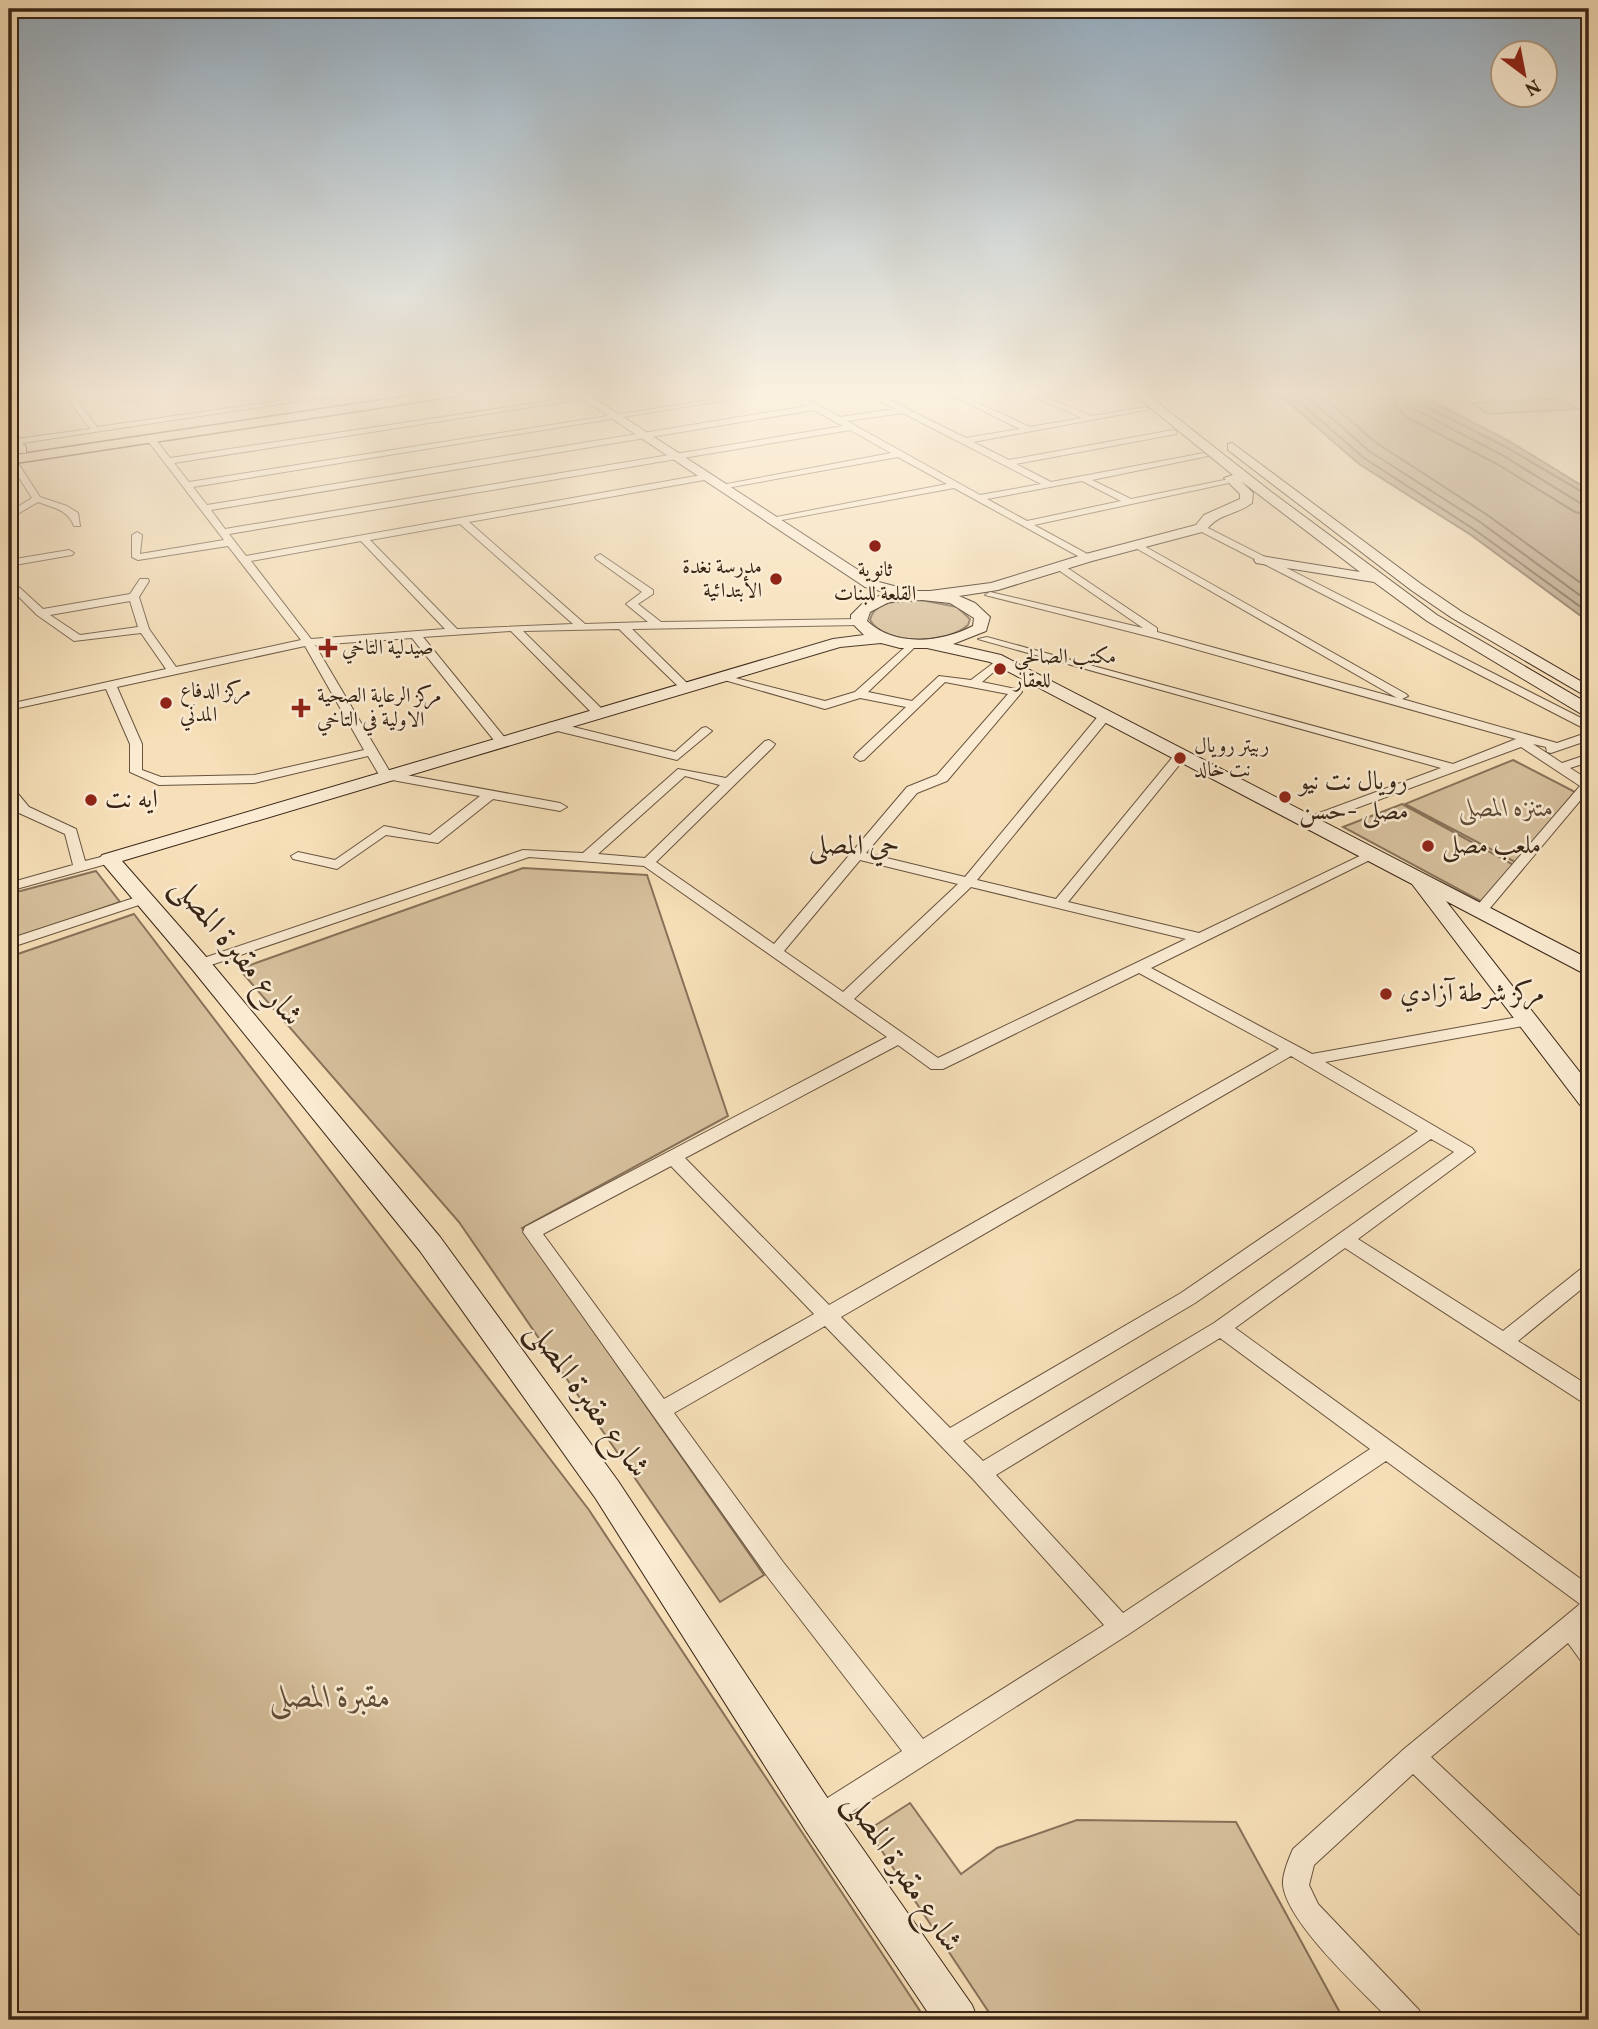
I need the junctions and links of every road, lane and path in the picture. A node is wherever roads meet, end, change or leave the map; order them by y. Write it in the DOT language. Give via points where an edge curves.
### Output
graph roads {
  1 [pos="31,487"];
  2 [pos="189,487"];
  3 [pos="332,487"];
  4 [pos="498,487"];
  5 [pos="652,487"];
  6 [pos="722,487"];
  7 [pos="946,487"];
  8 [pos="958,487"];
  9 [pos="1035,487"];
  10 [pos="1099,487"];
  11 [pos="1206,487"];
  12 [pos="1240,487"];
  13 [pos="1255,487"];
  14 [pos="1285,487"];
  15 [pos="978,498"];
  16 [pos="37,499"];
  17 [pos="1129,502"];
  18 [pos="204,508"];
  19 [pos="9,516"];
  20 [pos="771,519"];
  21 [pos="461,520"];
  22 [pos="78,524"];
  23 [pos="1025,524"];
  24 [pos="1201,528"];
  25 [pos="224,532"];
  26 [pos="137,536"];
  27 [pos="363,538"];
  28 [pos="232,542"];
  29 [pos="1137,545"];
  30 [pos="69,553"];
  31 [pos="600,557"];
  32 [pos="1087,558"];
  33 [pos="245,559"];
  34 [pos="1261,560"];
  35 [pos="9,563"];
  36 [pos="1059,567"];
  37 [pos="1377,579"];
  38 [pos="9,581"];
  39 [pos="144,581"];
  40 [pos="870,584"];
  41 [pos="992,591"];
  42 [pos="22,593"];
  43 [pos="912,595"];
  44 [pos="932,595"];
  45 [pos="9,596"];
  46 [pos="134,597"];
  47 [pos="871,603"];
  48 [pos="41,613"];
  49 [pos="860,624"];
  50 [pos="621,625"];
  51 [pos="657,625"];
  52 [pos="583,627"];
  53 [pos="514,628"];
  54 [pos="982,628"];
  55 [pos="144,629"];
  56 [pos="453,631"];
  57 [pos="414,634"];
  58 [pos="1162,636"];
  59 [pos="883,638"];
  60 [pos="308,642"];
  61 [pos="839,642"];
  62 [pos="920,644"];
  63 [pos="997,659"];
  64 [pos="172,670"];
  65 [pos="720,677"];
  66 [pos="973,684"];
  67 [pos="110,685"];
  68 [pos="685,687"];
  69 [pos="1589,693"];
  70 [pos="859,695"];
  71 [pos="914,705"];
  72 [pos="9,707"];
  73 [pos="1425,709"];
  74 [pos="1589,711"];
  75 [pos="598,712"];
  76 [pos="1104,717"];
  77 [pos="553,726"];
  78 [pos="1589,727"];
  79 [pos="706,731"];
  80 [pos="1589,736"];
  81 [pos="501,741"];
  82 [pos="1527,741"];
  83 [pos="769,744"];
  84 [pos="1559,747"];
  85 [pos="370,752"];
  86 [pos="1539,753"];
  87 [pos="677,756"];
  88 [pos="1180,756"];
  89 [pos="860,757"];
  90 [pos="1589,758"];
  91 [pos="1561,767"];
  92 [pos="1454,768"];
  93 [pos="682,772"];
  94 [pos="385,775"];
  95 [pos="730,783"];
  96 [pos="1588,785"];
  97 [pos="9,792"];
  98 [pos="492,793"];
  99 [pos="560,807"];
  100 [pos="1308,822"];
  101 [pos="298,856"];
  102 [pos="859,856"];
  103 [pos="1371,856"];
  104 [pos="585,858"];
  105 [pos="648,862"];
  106 [pos="95,863"];
  107 [pos="1418,880"];
  108 [pos="968,882"];
  109 [pos="9,887"];
  110 [pos="143,899"];
  111 [pos="1059,904"];
  112 [pos="1480,911"];
  113 [pos="1200,938"];
  114 [pos="9,944"];
  115 [pos="776,951"];
  116 [pos="200,964"];
  117 [pos="1139,967"];
  118 [pos="1589,967"];
  119 [pos="845,999"];
  120 [pos="1529,1020"];
  121 [pos="900,1037"];
  122 [pos="1291,1049"];
  123 [pos="1309,1060"];
  124 [pos="1589,1100"];
  125 [pos="1430,1131"];
  126 [pos="673,1157"];
  127 [pos="1343,1238"];
  128 [pos="1589,1273"];
  129 [pos="830,1315"];
  130 [pos="1221,1328"];
  131 [pos="1503,1341"];
  132 [pos="1589,1396"];
  133 [pos="662,1411"];
  134 [pos="948,1439"];
  135 [pos="1387,1449"];
  136 [pos="981,1473"];
  137 [pos="1589,1598"];
  138 [pos="1580,1619"];
  139 [pos="1121,1627"];
  140 [pos="1589,1653"];
  141 [pos="920,1755"];
  142 [pos="1413,1757"];
  143 [pos="820,1818"];
  144 [pos="1589,1924"];
  145 [pos="957,2020"];
  146 [pos="1409,2020"];
  1 -- 16 [label="street"];
  2 -- 18 [label="street"];
  3 -- 18 [label="street"];
  4 -- 25 [label="street"];
  5 -- 21 [label="street"];
  6 -- 20 [label="street"];
  7 -- 20 [label="street"];
  8 -- 15 [label="street"];
  9 -- 15 [label="street"];
  10 -- 17 [label="street"];
  11 -- 17 [label="street"];
  12 -- 24 [label="street" via="1247,500 1208,518"];
  13 -- 37 [label="street"];
  14 -- 69 [label="street" via="1437,601"];
  15 -- 23 [label="street"];
  16 -- 19 [label="street"];
  16 -- 22 [label="street" via="64,508 75,515"];
  17 -- 23 [label="street"];
  18 -- 25 [label="street"];
  20 -- 40 [label="street"];
  21 -- 27 [label="street"];
  21 -- 52 [label="street"];
  23 -- 32 [label="street"];
  24 -- 29 [label="street"];
  24 -- 34 [label="street"];
  25 -- 28 [label="street"];
  26 -- 28 [label="street" via="138,556"];
  27 -- 33 [label="street"];
  27 -- 56 [label="street"];
  28 -- 33 [label="street"];
  29 -- 32 [label="street"];
  29 -- 73 [label="street"];
  30 -- 35 [label="street"];
  31 -- 51 [label="street" via="649,592 631,604"];
  32 -- 36 [label="street"];
  33 -- 60 [label="street"];
  34 -- 37 [label="street"];
  34 -- 78 [label="street"];
  36 -- 41 [label="street"];
  36 -- 58 [label="street"];
  37 -- 74 [label="street" via="1432,618"];
  38 -- 42 [label="street"];
  39 -- 46 [label="street"];
  40 -- 43 [label="street"];
  40 -- 47 [label="street"];
  41 -- 44 [label="street"];
  41 -- 54 [label="street"];
  41 -- 58 [label="street"];
  42 -- 45 [label="street"];
  42 -- 48 [label="street"];
  43 -- 44 [label="street"];
  43 -- 47 [label="street"];
  44 -- 54 [label="street" via="965,603"];
  46 -- 48 [label="street"];
  46 -- 55 [label="street"];
  47 -- 49 [label="street" via="859,615"];
  48 -- 55 [label="street" via="78,639"];
  49 -- 51 [label="street"];
  49 -- 59 [label="street"];
  49 -- 61 [label="street"];
  50 -- 51 [label="street"];
  50 -- 52 [label="street"];
  50 -- 68 [label="street"];
  52 -- 53 [label="street"];
  53 -- 56 [label="street"];
  53 -- 75 [label="street"];
  54 -- 62 [label="street" via="968,636"];
  54 -- 63 [label="street"];
  54 -- 92 [label="street"];
  55 -- 64 [label="street"];
  56 -- 57 [label="street"];
  57 -- 60 [label="street"];
  57 -- 81 [label="street"];
  58 -- 73 [label="street"];
  59 -- 61 [label="street"];
  59 -- 62 [label="street"];
  60 -- 64 [label="street"];
  60 -- 85 [label="street"];
  61 -- 65 [label="street"];
  62 -- 63 [label="street"];
  62 -- 70 [label="street"];
  63 -- 66 [label="street"];
  63 -- 76 [label="street"];
  64 -- 67 [label="street"];
  65 -- 68 [label="street"];
  65 -- 70 [label="street" via="825,705"];
  66 -- 71 [label="street" via="943,678"];
  66 -- 102 [label="street" via="1016,692 942,778 912,790"];
  67 -- 72 [label="street"];
  67 -- 85 [label="street" via="136,744 135,772 159,781 254,779"];
  68 -- 75 [label="street"];
  70 -- 71 [label="street"];
  71 -- 89 [label="street"];
  73 -- 82 [label="street"];
  75 -- 77 [label="street"];
  76 -- 88 [label="street"];
  76 -- 108 [label="street"];
  77 -- 81 [label="street"];
  77 -- 87 [label="street"];
  79 -- 87 [label="street"];
  80 -- 84 [label="street"];
  81 -- 94 [label="street"];
  82 -- 84 [label="street"];
  82 -- 86 [label="street"];
  82 -- 92 [label="street"];
  83 -- 95 [label="street"];
  84 -- 86 [label="street"];
  85 -- 94 [label="street"];
  86 -- 91 [label="street"];
  87 -- 93 [label="street"];
  88 -- 100 [label="street"];
  88 -- 111 [label="street"];
  90 -- 91 [label="street"];
  91 -- 96 [label="street"];
  92 -- 100 [label="street"];
  93 -- 95 [label="street"];
  93 -- 104 [label="street"];
  94 -- 98 [label="street"];
  94 -- 106 [label="street"];
  95 -- 105 [label="street"];
  96 -- 112 [label="street"];
  97 -- 106 [label="street" via="24,810 71,832"];
  98 -- 99 [label="street"];
  98 -- 101 [label="street" via="433,840 384,830 338,865"];
  100 -- 103 [label="street"];
  102 -- 108 [label="street"];
  102 -- 115 [label="street"];
  103 -- 107 [label="street"];
  103 -- 113 [label="street"];
  104 -- 105 [label="street"];
  104 -- 116 [label="street" via="527,853"];
  105 -- 115 [label="street"];
  106 -- 109 [label="street"];
  106 -- 110 [label="street, شارع مقبرة المصلى"];
  107 -- 112 [label="street"];
  107 -- 120 [label="street"];
  108 -- 111 [label="street"];
  108 -- 119 [label="street"];
  110 -- 114 [label="street"];
  110 -- 116 [label="street, شارع مقبرة المصلى"];
  111 -- 113 [label="street"];
  112 -- 118 [label="street"];
  113 -- 117 [label="street"];
  115 -- 119 [label="street"];
  116 -- 143 [label="street, شارع مقبرة المصلى" via="430,1244 607,1490"];
  117 -- 121 [label="street" via="936,1065"];
  117 -- 122 [label="street"];
  119 -- 121 [label="street"];
  120 -- 123 [label="street"];
  120 -- 124 [label="street"];
  121 -- 126 [label="street"];
  122 -- 123 [label="street"];
  122 -- 129 [label="street"];
  123 -- 125 [label="street"];
  125 -- 127 [label="street" via="1465,1152"];
  125 -- 134 [label="street" via="1188,1298"];
  126 -- 129 [label="street"];
  126 -- 133 [label="street" via="532,1232"];
  127 -- 130 [label="street"];
  127 -- 131 [label="street"];
  128 -- 131 [label="street"];
  129 -- 133 [label="street"];
  129 -- 134 [label="street"];
  130 -- 135 [label="street"];
  130 -- 136 [label="street"];
  131 -- 132 [label="street"];
  133 -- 141 [label="street" via="775,1569"];
  134 -- 136 [label="street"];
  135 -- 137 [label="street"];
  135 -- 139 [label="street"];
  136 -- 139 [label="street"];
  138 -- 140 [label="street"];
  138 -- 142 [label="street"];
  139 -- 141 [label="street"];
  141 -- 143 [label="street"];
  142 -- 144 [label="street"];
  142 -- 146 [label="street" via="1302,1858 1296,1885 1308,1914"];
  143 -- 145 [label="street, شارع مقبرة المصلى"];
}
